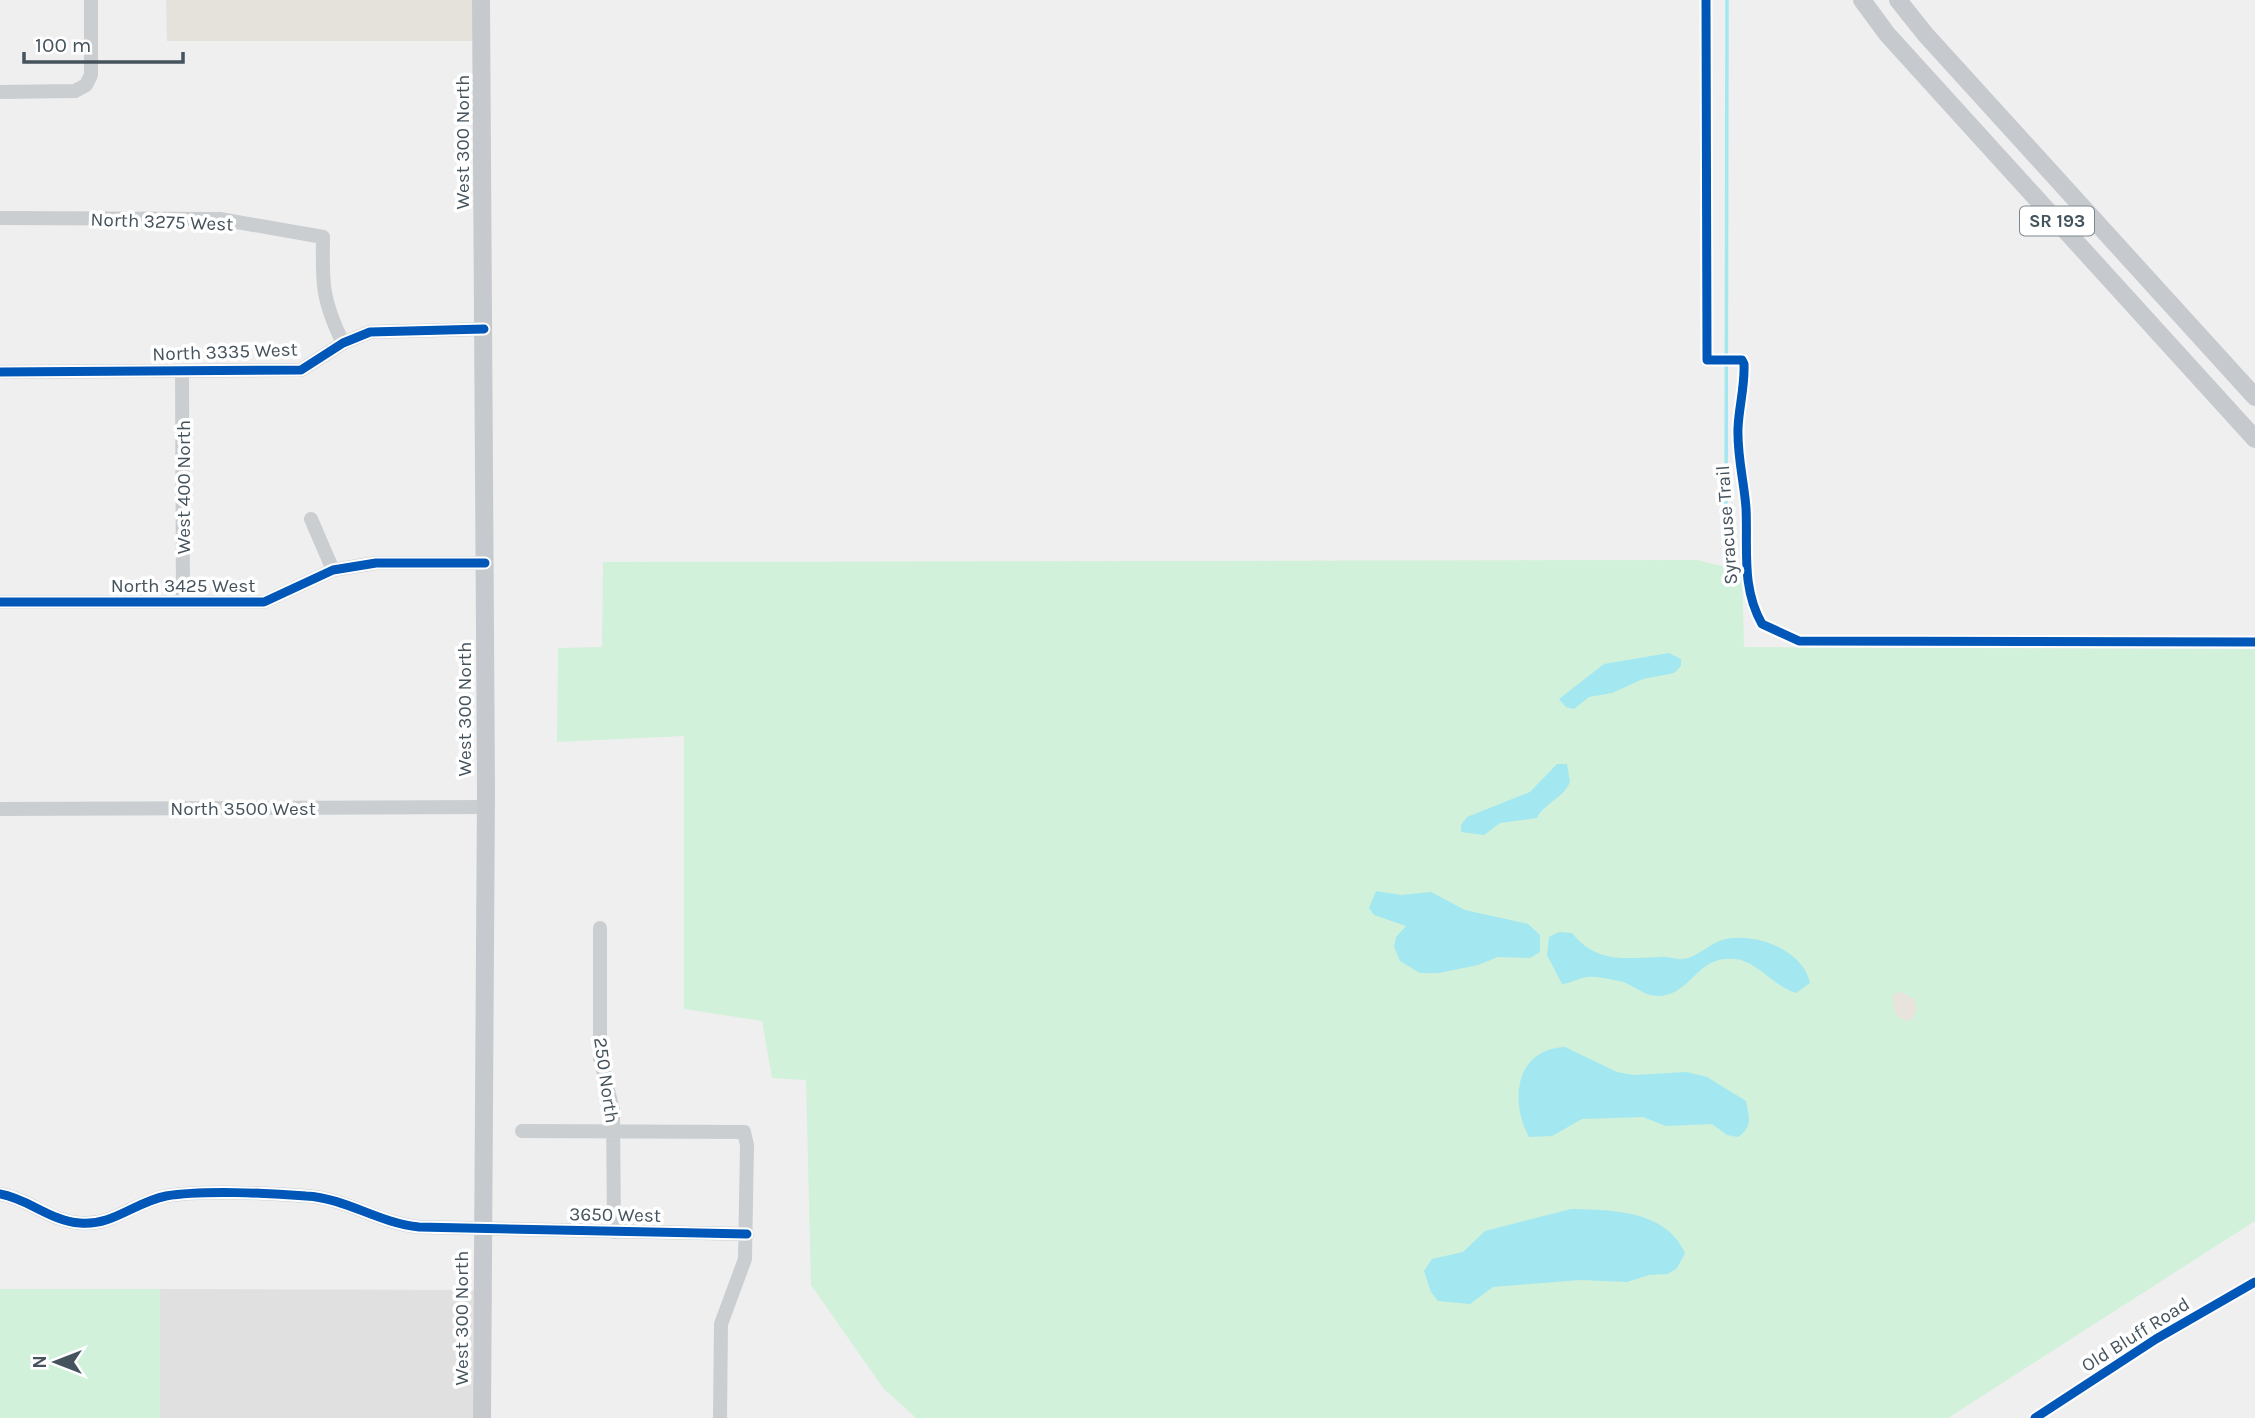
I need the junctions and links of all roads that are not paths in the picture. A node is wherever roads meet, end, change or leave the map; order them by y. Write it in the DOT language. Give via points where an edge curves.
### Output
graph roads {
  1 [pos="91,0"];
  2 [pos="481,0"];
  3 [pos="1862,0"];
  4 [pos="1898,0"];
  5 [pos="0,92"];
  6 [pos="0,218"];
  7 [pos="484,329"];
  8 [pos="343,343"];
  9 [pos="182,371"];
  10 [pos="0,372"];
  11 [pos="2255,397"];
  12 [pos="2255,439"];
  13 [pos="311,519"];
  14 [pos="485,563"];
  15 [pos="333,570"];
  16 [pos="0,602"];
  17 [pos="183,602"];
  18 [pos="485,807"];
  19 [pos="0,809"];
  20 [pos="600,928"];
  21 [pos="614,1130"];
  22 [pos="522,1131"];
  23 [pos="0,1194"];
  24 [pos="483,1229"];
  25 [pos="614,1232"];
  26 [pos="747,1234"];
  27 [pos="482,1418"];
  28 [pos="720,1418"];
  1 -- 5 [label="street" via="91,75 86,85 75,91"];
  2 -- 7 [label="main road, West 300 North"];
  3 -- 12 [label="main road, SR 193" via="1887,34"];
  4 -- 11 [label="main road, SR 193"];
  6 -- 8 [label="street, North 3275 West" via="220,219 323,237 322,287 327,312"];
  7 -- 8 [label="street, North 3335 West" via="370,331"];
  7 -- 14 [label="main road, West 300 North"];
  8 -- 9 [label="street, North 3335 West" via="301,370"];
  9 -- 10 [label="street, North 3335 West"];
  9 -- 17 [label="street, West 400 North"];
  13 -- 15 [label="street"];
  14 -- 15 [label="street, North 3425 West" via="376,563"];
  14 -- 18 [label="main road, West 300 North"];
  15 -- 17 [label="street, North 3425 West" via="264,602"];
  16 -- 17 [label="street, North 3425 West"];
  18 -- 19 [label="street, North 3500 West"];
  18 -- 24 [label="main road, West 300 North"];
  20 -- 21 [label="street, 250 North" via="600,1058"];
  21 -- 22 [label="street"];
  21 -- 25 [label="street, 250 North"];
  21 -- 26 [label="street" via="744,1132"];
  23 -- 24 [label="street, 3650 West" via="81,1223 116,1218 149,1201 178,1195 307,1196 343,1203 403,1226"];
  24 -- 25 [label="street, 3650 West"];
  24 -- 27 [label="main road, West 300 North"];
  25 -- 26 [label="street, 3650 West"];
  26 -- 28 [label="street" via="745,1259 721,1324"];
}
